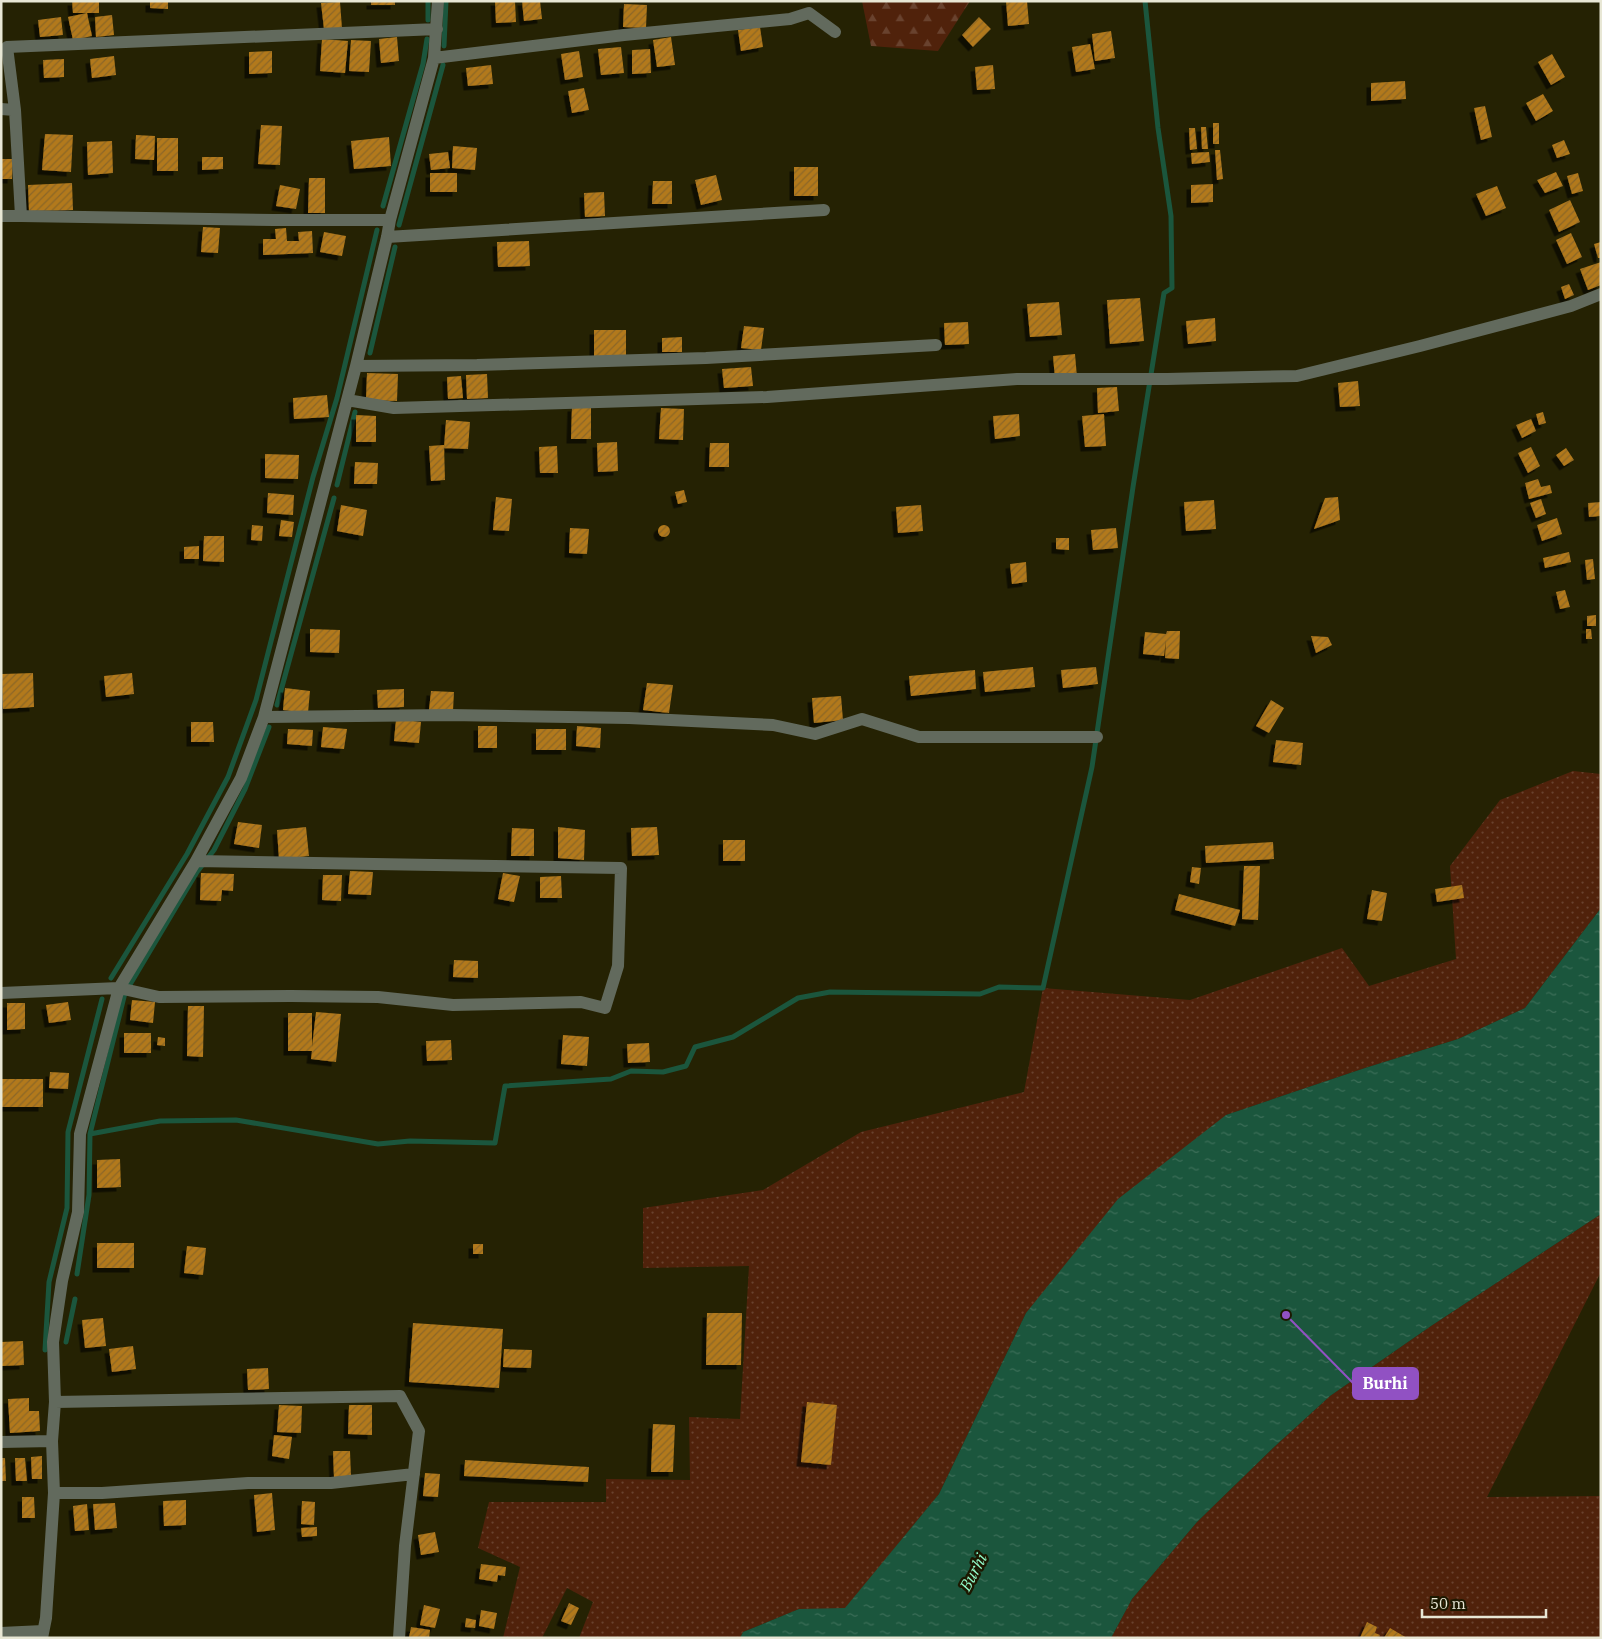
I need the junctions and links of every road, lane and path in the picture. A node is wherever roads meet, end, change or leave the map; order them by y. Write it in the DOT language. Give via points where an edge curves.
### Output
graph roads {
  1 [pos="438,1"];
  2 [pos="436,29"];
  3 [pos="835,32"];
  4 [pos="434,58"];
  5 [pos="1,109"];
  6 [pos="15,110"];
  7 [pos="824,210"];
  8 [pos="1,216"];
  9 [pos="21,216"];
  10 [pos="390,220"];
  11 [pos="387,237"];
  12 [pos="1601,294"];
  13 [pos="936,346"];
  14 [pos="356,366"];
  15 [pos="347,400"];
  16 [pos="264,718"];
  17 [pos="1097,737"];
  18 [pos="196,861"];
  19 [pos="118,988"];
  20 [pos="1,993"];
  21 [pos="55,1402"];
  22 [pos="52,1441"];
  23 [pos="1,1442"];
  24 [pos="414,1474"];
  25 [pos="54,1493"];
  26 [pos="1,1633"];
  27 [pos="42,1634"];
  28 [pos="399,1638"];
  1 -- 2 [label="street"];
  2 -- 4 [label="street"];
  2 -- 6 [label="street" via="7,46"];
  3 -- 4 [label="street" via="809,13 790,19"];
  4 -- 10 [label="street"];
  5 -- 6 [label="street"];
  6 -- 9 [label="street"];
  7 -- 11 [label="street"];
  8 -- 9 [label="street"];
  9 -- 10 [label="street"];
  10 -- 11 [label="street"];
  11 -- 14 [label="street"];
  12 -- 15 [label="street" via="1572,306 1297,376 1167,380 1017,379 767,397 394,408"];
  13 -- 14 [label="street" via="706,358"];
  14 -- 15 [label="street"];
  15 -- 16 [label="street"];
  16 -- 17 [label="street" via="450,715 629,718 773,725 815,734 862,719 919,737"];
  16 -- 18 [label="street" via="240,778"];
  18 -- 19 [label="street"];
  18 -- 19 [label="street" via="621,868 618,966 605,1008 581,1002 453,1005 378,998 159,997"];
  19 -- 20 [label="street"];
  19 -- 21 [label="street" via="80,1134 78,1212 62,1281 53,1342"];
  21 -- 22 [label="street"];
  21 -- 24 [label="street" via="400,1396 419,1431"];
  22 -- 23 [label="street"];
  22 -- 25 [label="street"];
  24 -- 25 [label="street" via="331,1484 248,1483"];
  24 -- 28 [label="street"];
  25 -- 27 [label="street" via="46,1618"];
  26 -- 27 [label="street"];
}
